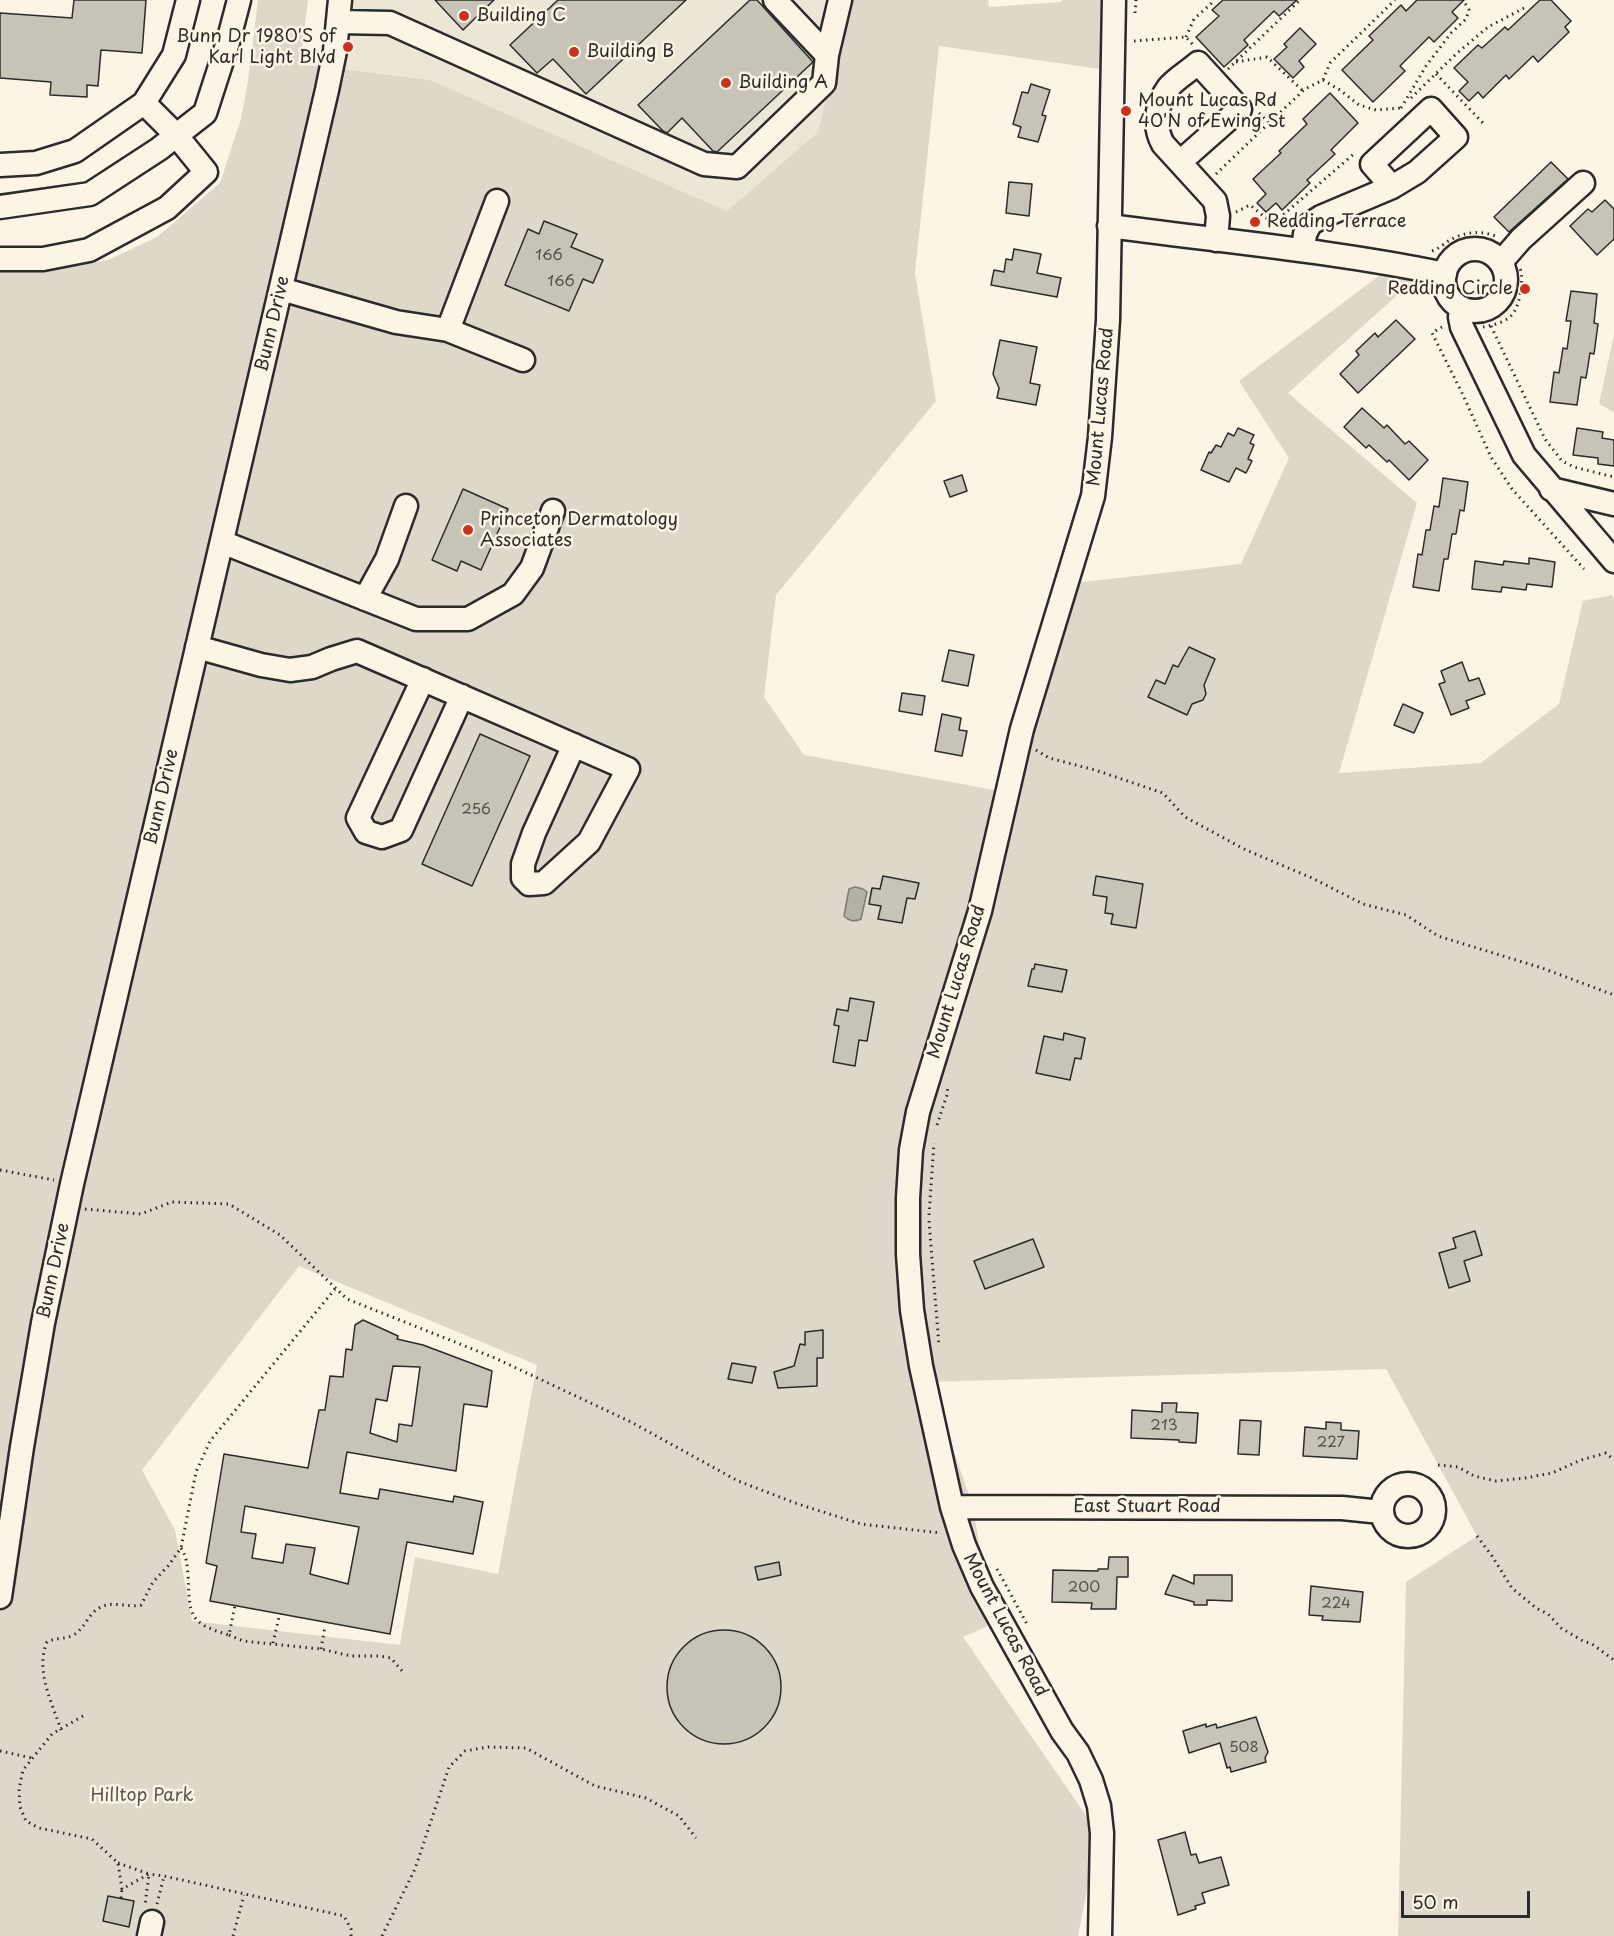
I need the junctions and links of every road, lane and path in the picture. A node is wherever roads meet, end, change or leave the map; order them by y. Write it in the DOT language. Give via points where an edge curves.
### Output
graph roads {
  1 [pos="188,0"];
  2 [pos="239,0"];
  3 [pos="775,0"];
  4 [pos="840,0"];
  5 [pos="1114,0"];
  6 [pos="1136,0"];
  7 [pos="1215,0"];
  8 [pos="1300,0"];
  9 [pos="1395,0"];
  10 [pos="1463,0"];
  11 [pos="1524,8"];
  12 [pos="340,11"];
  13 [pos="1135,21"];
  14 [pos="1134,31"];
  15 [pos="1186,38"];
  16 [pos="1134,41"];
  17 [pos="1133,48"];
  18 [pos="1200,52"];
  19 [pos="827,55"];
  20 [pos="1235,62"];
  21 [pos="1436,74"];
  22 [pos="1222,75"];
  23 [pos="1323,80"];
  24 [pos="1303,91"];
  25 [pos="144,103"];
  26 [pos="1253,107"];
  27 [pos="1401,108"];
  28 [pos="1394,116"];
  29 [pos="1269,123"];
  30 [pos="1483,123"];
  31 [pos="176,135"];
  32 [pos="1362,146"];
  33 [pos="1180,162"];
  34 [pos="0,165"];
  35 [pos="1212,177"];
  36 [pos="1583,183"];
  37 [pos="1392,187"];
  38 [pos="497,201"];
  39 [pos="0,207"];
  40 [pos="1233,208"];
  41 [pos="1109,226"];
  42 [pos="1216,240"];
  43 [pos="1303,249"];
  44 [pos="1425,254"];
  45 [pos="1508,254"];
  46 [pos="0,259"];
  47 [pos="1445,274"];
  48 [pos="281,290"];
  49 [pos="1462,308"];
  50 [pos="1446,325"];
  51 [pos="1491,326"];
  52 [pos="1476,329"];
  53 [pos="448,330"];
  54 [pos="523,360"];
  55 [pos="1614,477"];
  56 [pos="1551,489"];
  57 [pos="1614,504"];
  58 [pos="406,506"];
  59 [pos="553,511"];
  60 [pos="222,542"];
  61 [pos="1614,561"];
  62 [pos="1584,568"];
  63 [pos="365,599"];
  64 [pos="197,647"];
  65 [pos="423,680"];
  66 [pos="462,696"];
  67 [pos="574,745"];
  68 [pos="1032,760"];
  69 [pos="1614,995"];
  70 [pos="949,1085"];
  71 [pos="0,1170"];
  72 [pos="72,1184"];
  73 [pos="83,1209"];
  74 [pos="335,1288"];
  75 [pos="940,1355"];
  76 [pos="1614,1460"];
  77 [pos="1438,1465"];
  78 [pos="951,1508"];
  79 [pos="1381,1512"];
  80 [pos="945,1532"];
  81 [pos="1478,1536"];
  82 [pos="181,1548"];
  83 [pos="997,1568"];
  84 [pos="0,1597"];
  85 [pos="235,1605"];
  86 [pos="280,1613"];
  87 [pos="1028,1625"];
  88 [pos="326,1627"];
  89 [pos="229,1635"];
  90 [pos="273,1643"];
  91 [pos="321,1649"];
  92 [pos="1614,1660"];
  93 [pos="403,1672"];
  94 [pos="83,1716"];
  95 [pos="61,1730"];
  96 [pos="0,1751"];
  97 [pos="32,1758"];
  98 [pos="696,1838"];
  99 [pos="118,1863"];
  100 [pos="149,1874"];
  101 [pos="164,1876"];
  102 [pos="122,1889"];
  103 [pos="244,1895"];
  104 [pos="121,1898"];
  105 [pos="150,1929"];
  106 [pos="233,1936"];
  107 [pos="351,1936"];
  108 [pos="382,1936"];
  109 [pos="1100,1936"];
  1 -- 25 [label="street" via="174,55"];
  2 -- 31 [label="street" via="205,113"];
  3 -- 19 [label="street"];
  4 -- 19 [label="street"];
  5 -- 41 [label="street, Mount Lucas Road"];
  6 -- 13 [label="path"];
  7 -- 15 [label="path" via="1194,19"];
  8 -- 20 [label="path"];
  9 -- 23 [label="path" via="1330,63"];
  10 -- 27 [label="path" via="1469,10 1466,19 1426,66"];
  11 -- 21 [label="path" via="1488,27"];
  12 -- 19 [label="street" via="390,23 705,164 737,167 824,82"];
  12 -- 48 [label="street, Bunn Drive" via="327,90"];
  14 -- 16 [label="path"];
  15 -- 16 [label="path"];
  15 -- 18 [label="path"];
  16 -- 17 [label="path"];
  20 -- 22 [label="path"];
  20 -- 24 [label="path" via="1267,57"];
  21 -- 27 [label="path"];
  21 -- 30 [label="path"];
  23 -- 24 [label="path"];
  23 -- 27 [label="path" via="1359,105 1376,110"];
  24 -- 29 [label="path"];
  25 -- 31 [label="street"];
  25 -- 34 [label="street" via="75,151 36,163"];
  26 -- 29 [label="path"];
  27 -- 28 [label="path"];
  29 -- 35 [label="path"];
  31 -- 39 [label="street" via="90,194"];
  31 -- 46 [label="street" via="206,172 167,208 89,250 43,259"];
  32 -- 40 [label="path" via="1282,215 1266,218 1250,205 1234,213"];
  33 -- 42 [label="street" via="1215,201"];
  36 -- 45 [label="street"];
  37 -- 43 [label="street" via="1310,224"];
  38 -- 53 [label="street"];
  41 -- 42 [label="street"];
  41 -- 78 [label="street, Mount Lucas Road" via="1105,377 1093,496 1022,729 980,911 923,1092 911,1150 908,1243 912,1310"];
  42 -- 43 [label="street"];
  43 -- 47 [label="street"];
  44 -- 45 [label="path" via="1471,232 1489,233"];
  45 -- 47 [label="street" via="1464,251 1449,263"];
  45 -- 49 [label="street" via="1504,269 1506,285 1499,300 1480,311"];
  45 -- 51 [label="path" via="1522,273 1521,290 1514,313"];
  47 -- 49 [label="street" via="1449,297"];
  48 -- 53 [label="street" via="396,321"];
  48 -- 60 [label="street, Bunn Drive"];
  49 -- 56 [label="street" via="1462,327 1524,455"];
  50 -- 62 [label="path" via="1432,333 1491,457 1512,489"];
  51 -- 52 [label="path"];
  51 -- 55 [label="path" via="1545,440 1562,461"];
  53 -- 54 [label="street"];
  56 -- 57 [label="street"];
  56 -- 61 [label="street"];
  58 -- 63 [label="street" via="387,559"];
  59 -- 63 [label="street" via="532,568 513,594 468,619 416,619"];
  60 -- 63 [label="street"];
  60 -- 64 [label="street, Bunn Drive"];
  64 -- 65 [label="street" via="290,670 312,667 357,651"];
  64 -- 72 [label="street, Bunn Drive"];
  65 -- 66 [label="street"];
  65 -- 66 [label="street" via="358,818 366,831 382,837 401,830"];
  66 -- 67 [label="street"];
  67 -- 67 [label="street" via="628,769 589,842 544,883 529,884 523,878 523,864"];
  68 -- 69 [label="path" via="1035,749 1049,758 1163,793 1185,817 1363,904 1406,915 1438,936"];
  70 -- 75 [label="path" via="934,1133 929,1219"];
  71 -- 72 [label="path"];
  72 -- 84 [label="street, Bunn Drive" via="43,1323"];
  73 -- 74 [label="path" via="141,1214 172,1202 229,1204 280,1235"];
  74 -- 80 [label="path" via="346,1299 495,1358 631,1422 738,1481 861,1524"];
  74 -- 82 [label="path" via="210,1441 196,1472"];
  76 -- 77 [label="path" via="1606,1453 1552,1473 1496,1481 1458,1467"];
  78 -- 79 [label="street, East Stuart Road" via="1342,1508"];
  78 -- 109 [label="street, Mount Lucas Road" via="982,1587 1091,1780 1102,1833"];
  81 -- 92 [label="path" via="1512,1588 1561,1628"];
  82 -- 89 [label="path" via="187,1561 190,1612 205,1627"];
  82 -- 95 [label="path" via="153,1582 141,1605 99,1608 75,1635 47,1642 42,1672"];
  83 -- 87 [label="path"];
  85 -- 89 [label="path"];
  86 -- 90 [label="path"];
  88 -- 91 [label="path"];
  89 -- 90 [label="path" via="243,1641"];
  90 -- 91 [label="path"];
  91 -- 93 [label="path" via="351,1656 392,1658"];
  94 -- 95 [label="path"];
  95 -- 97 [label="path" via="52,1734"];
  96 -- 97 [label="path"];
  97 -- 99 [label="path" via="23,1770 19,1789 26,1821 39,1828 92,1839"];
  98 -- 108 [label="path" via="679,1816 646,1798 595,1786 526,1748 465,1751 449,1767 416,1869"];
  99 -- 100 [label="path"];
  99 -- 102 [label="path"];
  100 -- 101 [label="path"];
  100 -- 102 [label="path"];
  101 -- 103 [label="path"];
  101 -- 105 [label="path"];
  102 -- 104 [label="path"];
  103 -- 106 [label="path"];
  103 -- 107 [label="path" via="344,1916"];
}
